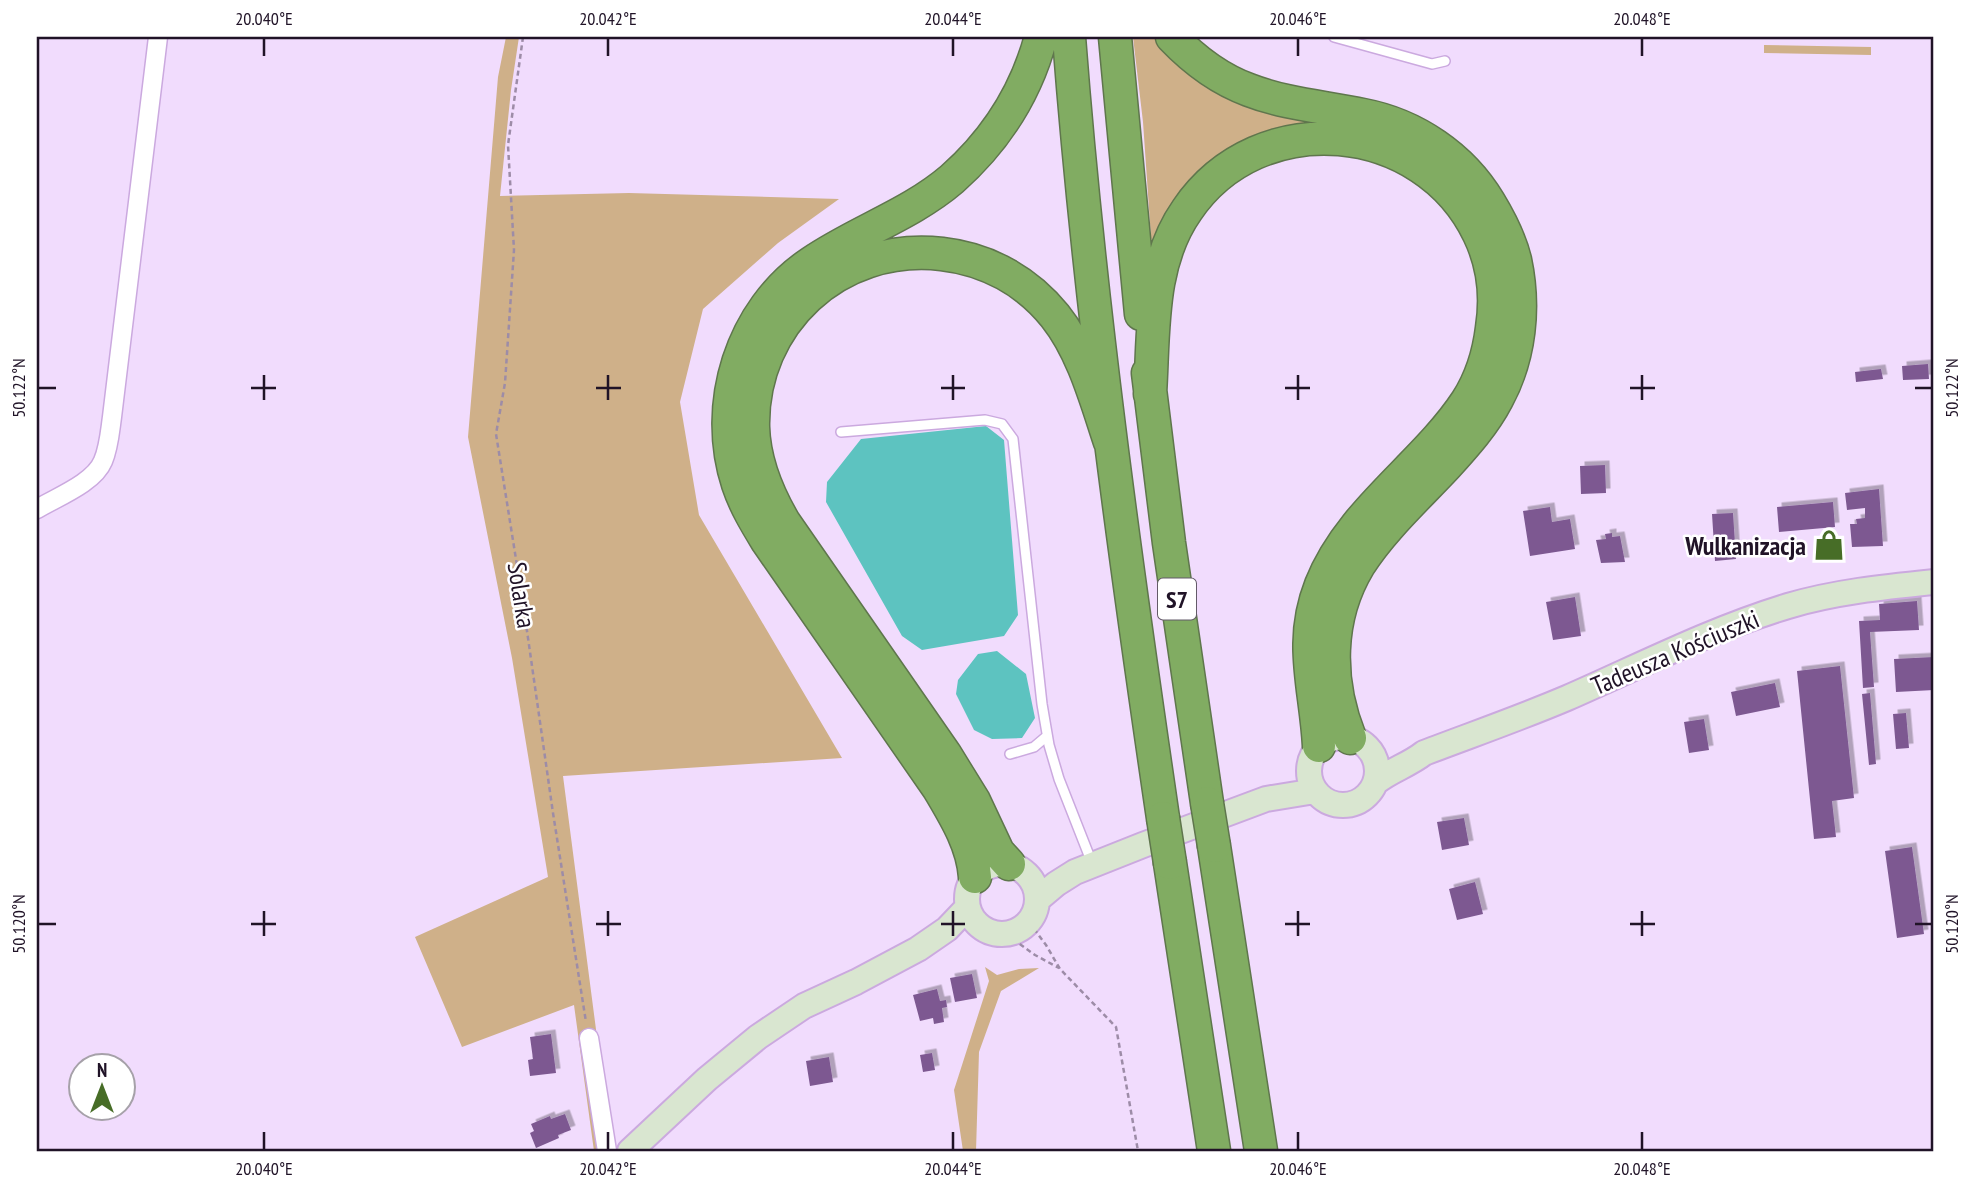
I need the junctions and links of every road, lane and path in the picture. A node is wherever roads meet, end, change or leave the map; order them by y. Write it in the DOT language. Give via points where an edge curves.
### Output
graph roads {
  1 [pos="158,37"];
  2 [pos="523,37"];
  3 [pos="1041,37"];
  4 [pos="1069,37"];
  5 [pos="1115,37"];
  6 [pos="1172,37"];
  7 [pos="1334,37"];
  8 [pos="1445,61"];
  9 [pos="1150,394"];
  10 [pos="841,432"];
  11 [pos="1110,442"];
  12 [pos="37,509"];
  13 [pos="1934,582"];
  14 [pos="1047,736"];
  15 [pos="1361,745"];
  16 [pos="1424,753"];
  17 [pos="1010,754"];
  18 [pos="1314,771"];
  19 [pos="1376,782"];
  20 [pos="1084,868"];
  21 [pos="1019,869"];
  22 [pos="975,877"];
  23 [pos="967,908"];
  24 [pos="1033,911"];
  25 [pos="997,933"];
  26 [pos="918,950"];
  27 [pos="1060,969"];
  28 [pos="589,1038"];
  29 [pos="607,1151"];
  30 [pos="630,1151"];
  31 [pos="1138,1151"];
  32 [pos="1214,1151"];
  33 [pos="1262,1151"];
  1 -- 12 [label="street" via="107,450 94,475"];
  2 -- 28 [label="path, Solarka" via="508,145 514,250 505,383 496,434"];
  3 -- 22 [label="highway" via="1016,102 978,154 922,200 808,264 768,304 739,360 728,413 734,469 753,517 939,789 972,855"];
  4 -- 11 [label="highway, S7"];
  5 -- 9 [label="highway, S7"];
  6 -- 15 [label="highway" via="1202,65 1250,91 1365,115 1430,142 1481,188 1514,257 1518,331 1497,399 1472,436 1375,544 1341,604 1333,660 1340,703"];
  7 -- 8 [label="lane" via="1432,64"];
  9 -- 18 [label="highway" via="1157,284 1170,239 1205,187 1253,153 1298,139 1328,137 1381,147 1402,155 1444,186 1479,235 1494,287 1494,314 1490,344 1476,384 1454,418 1357,526 1320,587 1308,641 1318,727"];
  9 -- 33 [label="highway, S7, bridge"];
  10 -- 14 [label="lane" via="985,420 1002,424 1013,439"];
  11 -- 21 [label="highway" via="1077,353 1055,316 1005,273 970,258 889,255 833,278 788,318 770,346 758,380 754,442 774,506 945,754 998,852"];
  11 -- 32 [label="highway, S7, bridge"];
  13 -- 16 [label="street, Tadeusza Kościuszki" via="1789,605"];
  14 -- 17 [label="lane" via="1034,747"];
  14 -- 20 [label="lane"];
  15 -- 16 [label="street, Tadeusza Kościuszki" via="1385,754"];
  15 -- 18 [label="street" via="1330,739"];
  15 -- 19 [label="street" via="1376,764"];
  16 -- 19 [label="street, Tadeusza Kościuszki"];
  18 -- 19 [label="street" via="1330,803 1348,805 1365,797"];
  18 -- 20 [label="street" via="1266,799"];
  20 -- 21 [label="street" via="1037,876"];
  20 -- 24 [label="street" via="1056,884"];
  21 -- 22 [label="street" via="997,864"];
  21 -- 24 [label="street" via="1035,887"];
  22 -- 23 [label="street"];
  23 -- 25 [label="street" via="972,919"];
  23 -- 26 [label="street"];
  24 -- 25 [label="street" via="1016,931"];
  24 -- 27 [label="path"];
  25 -- 26 [label="street"];
  25 -- 27 [label="path"];
  26 -- 30 [label="street" via="804,1006 758,1037"];
  27 -- 31 [label="path" via="1116,1027"];
  28 -- 29 [label="street"];
}
